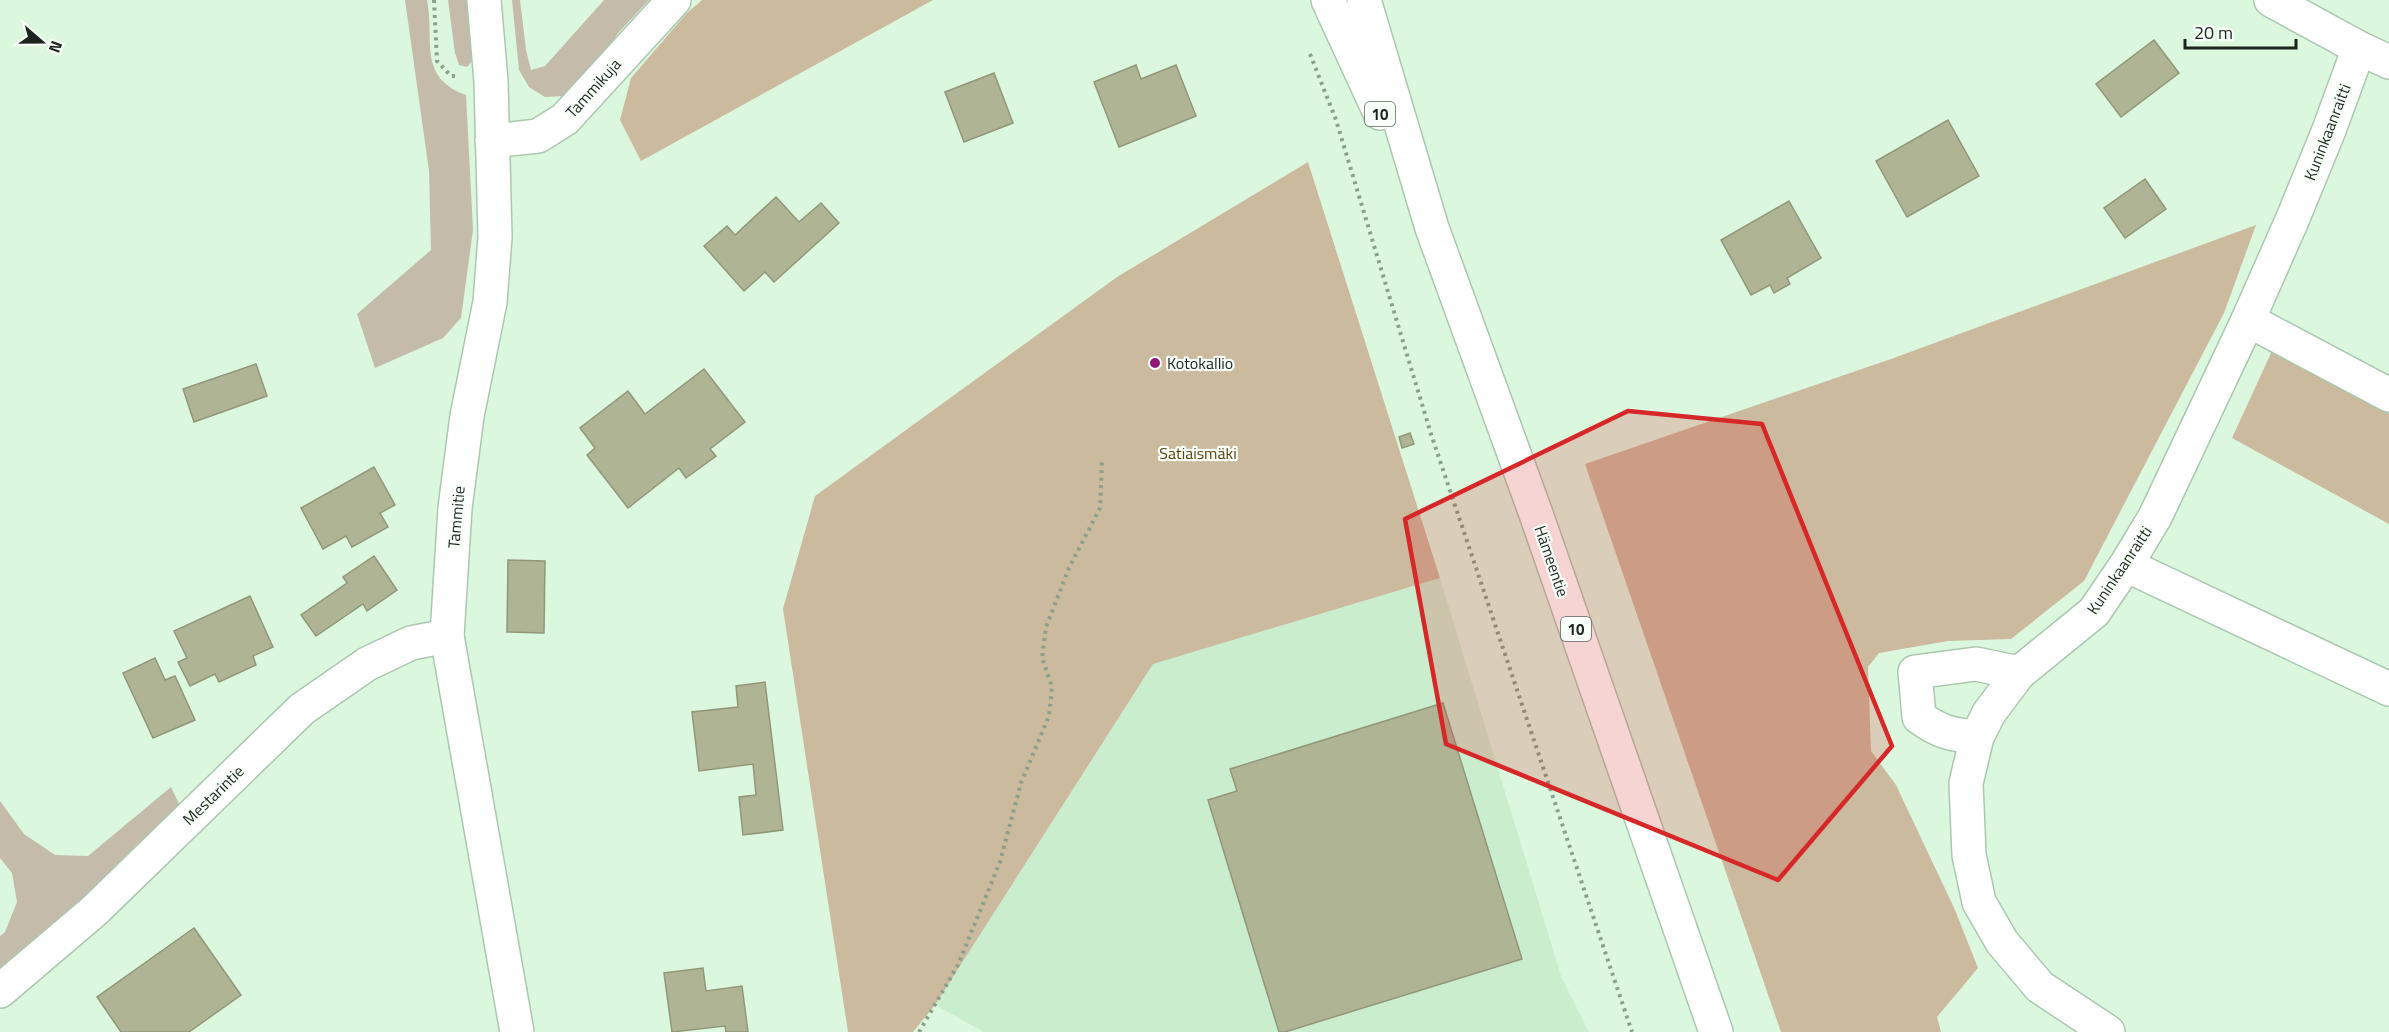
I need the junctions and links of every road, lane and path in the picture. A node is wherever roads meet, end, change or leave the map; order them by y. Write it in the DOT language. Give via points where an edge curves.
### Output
graph roads {
  1 [pos="434,0"];
  2 [pos="484,0"];
  3 [pos="674,0"];
  4 [pos="1328,0"];
  5 [pos="1364,0"];
  6 [pos="2271,0"];
  7 [pos="1307,44"];
  8 [pos="2359,48"];
  9 [pos="2389,62"];
  10 [pos="491,81"];
  11 [pos="492,141"];
  12 [pos="1432,228"];
  13 [pos="2248,320"];
  14 [pos="2389,395"];
  15 [pos="1102,460"];
  16 [pos="2126,565"];
  17 [pos="447,636"];
  18 [pos="2019,673"];
  19 [pos="2389,689"];
  20 [pos="1977,737"];
  21 [pos="0,991"];
  22 [pos="517,1032"];
  23 [pos="919,1032"];
  24 [pos="1632,1032"];
  25 [pos="1716,1032"];
  26 [pos="2108,1032"];
  1 -- 10 [label="path" via="436,61 451,76"];
  2 -- 10 [label="main road, Tammitie"];
  3 -- 11 [label="main road, Tammikuja" via="566,119 538,136"];
  4 -- 12 [label="main road, Hämeentie / 10"];
  5 -- 12 [label="main road, Hämeentie / 10"];
  6 -- 8 [label="main road"];
  7 -- 24 [label="path" via="1336,120 1431,434"];
  8 -- 9 [label="main road"];
  8 -- 13 [label="main road, Kuninkaanraitti" via="2320,152"];
  10 -- 11 [label="main road, Tammitie"];
  11 -- 17 [label="main road, Tammitie" via="495,237 490,302 465,428"];
  12 -- 25 [label="main road, Hämeentie / 10"];
  13 -- 14 [label="main road"];
  13 -- 16 [label="main road, Kuninkaanraitti" via="2155,517"];
  15 -- 23 [label="path" via="1100,508 1069,568 1046,627 1042,657 1052,687 1049,716 1021,783 1000,862 958,965"];
  16 -- 18 [label="main road, Kuninkaanraitti" via="2094,612"];
  16 -- 19 [label="main road"];
  17 -- 21 [label="main road, Mestarintie" via="411,644 367,664 302,709 94,911"];
  17 -- 22 [label="main road, Tammitie"];
  18 -- 20 [label="main road, Kuninkaanraitti" via="1989,713"];
  18 -- 20 [label="main road" via="1976,664 1915,672 1919,717 1954,735"];
  20 -- 26 [label="main road, Kuninkaanraitti" via="1966,783 1969,855 1979,902 2002,942 2040,987"];
}
